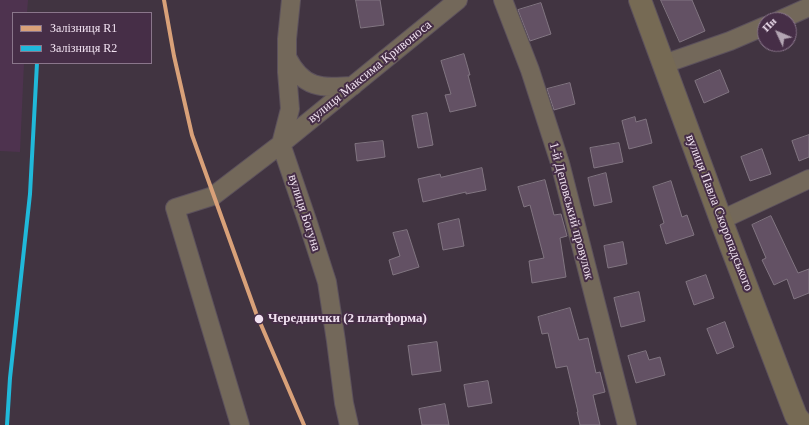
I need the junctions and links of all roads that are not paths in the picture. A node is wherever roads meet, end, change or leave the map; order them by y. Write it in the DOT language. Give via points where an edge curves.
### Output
graph roads {
  1 [pos="291,0"];
  2 [pos="458,0"];
  3 [pos="503,0"];
  4 [pos="640,0"];
  5 [pos="809,7"];
  6 [pos="797,12"];
  7 [pos="757,29"];
  8 [pos="287,57"];
  9 [pos="664,64"];
  10 [pos="308,83"];
  11 [pos="353,86"];
  12 [pos="290,100"];
  13 [pos="281,144"];
  14 [pos="809,179"];
  15 [pos="721,220"];
  16 [pos="240,425"];
  17 [pos="349,425"];
  18 [pos="627,425"];
  19 [pos="803,425"];
  1 -- 8 [label="street"];
  2 -- 11 [label="street, вулиця Максима Кривоноса"];
  3 -- 18 [label="street, 1-й Деповський провулок" via="530,70 560,163"];
  4 -- 9 [label="street, вулиця Павла Скоропадського"];
  5 -- 6 [label="street"];
  7 -- 9 [label="street"];
  8 -- 10 [label="street" via="296,72"];
  8 -- 12 [label="street"];
  9 -- 15 [label="street, вулиця Павла Скоропадського"];
  10 -- 11 [label="street" via="332,87"];
  10 -- 12 [label="street" via="294,91"];
  11 -- 13 [label="street, вулиця Максима Кривоноса"];
  12 -- 13 [label="street"];
  13 -- 16 [label="street, вулиця Максима Кривоноса" via="213,196 175,208"];
  13 -- 17 [label="street, вулиця Богуна" via="327,282"];
  14 -- 15 [label="street"];
  15 -- 19 [label="street, вулиця Павла Скоропадського" via="796,416"];
}
